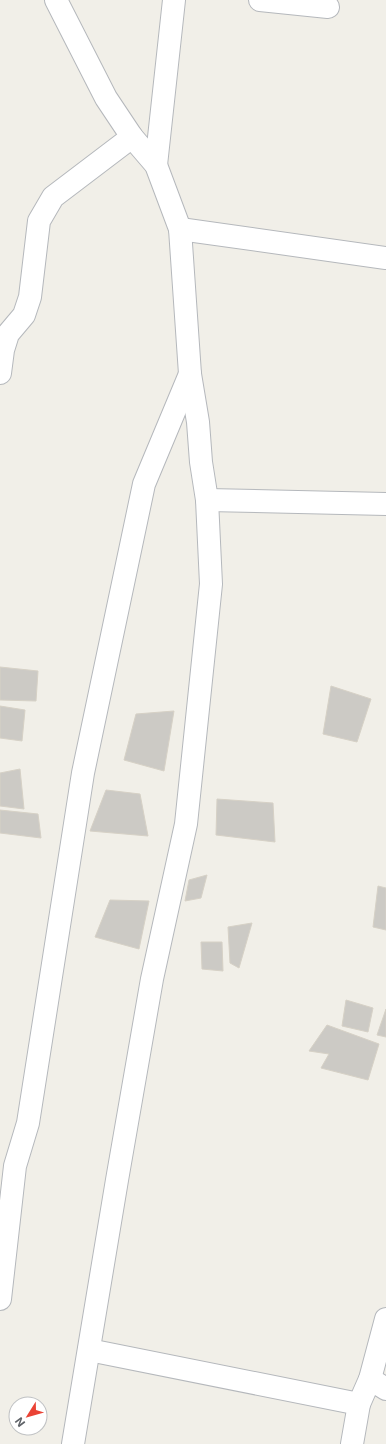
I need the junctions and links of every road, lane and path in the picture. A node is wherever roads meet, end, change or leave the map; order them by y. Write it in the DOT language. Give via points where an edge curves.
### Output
graph roads {
  1 [pos="56,0"];
  2 [pos="174,0"];
  3 [pos="260,0"];
  4 [pos="328,7"];
  5 [pos="132,137"];
  6 [pos="156,165"];
  7 [pos="180,229"];
  8 [pos="386,258"];
  9 [pos="0,373"];
  10 [pos="190,374"];
  11 [pos="207,500"];
  12 [pos="386,504"];
  13 [pos="8,1166"];
  14 [pos="0,1299"];
  15 [pos="386,1319"];
  16 [pos="89,1350"];
  17 [pos="382,1352"];
  18 [pos="378,1384"];
  19 [pos="359,1404"];
  20 [pos="74,1444"];
  21 [pos="352,1444"];
  1 -- 5 [label="street" via="106,98"];
  2 -- 6 [label="street"];
  3 -- 4 [label="street"];
  5 -- 6 [label="street"];
  5 -- 9 [label="street" via="53,197 39,221 30,297 24,315 8,334"];
  6 -- 7 [label="street"];
  7 -- 8 [label="street"];
  7 -- 10 [label="street"];
  10 -- 11 [label="street"];
  10 -- 13 [label="street" via="144,484 83,773 28,1123"];
  11 -- 12 [label="street"];
  11 -- 16 [label="street" via="210,584 186,824 152,979"];
  13 -- 14 [label="street"];
  15 -- 17 [label="street"];
  16 -- 19 [label="street"];
  16 -- 20 [label="street"];
  17 -- 18 [label="street"];
  18 -- 19 [label="street"];
  19 -- 21 [label="street"];
}
